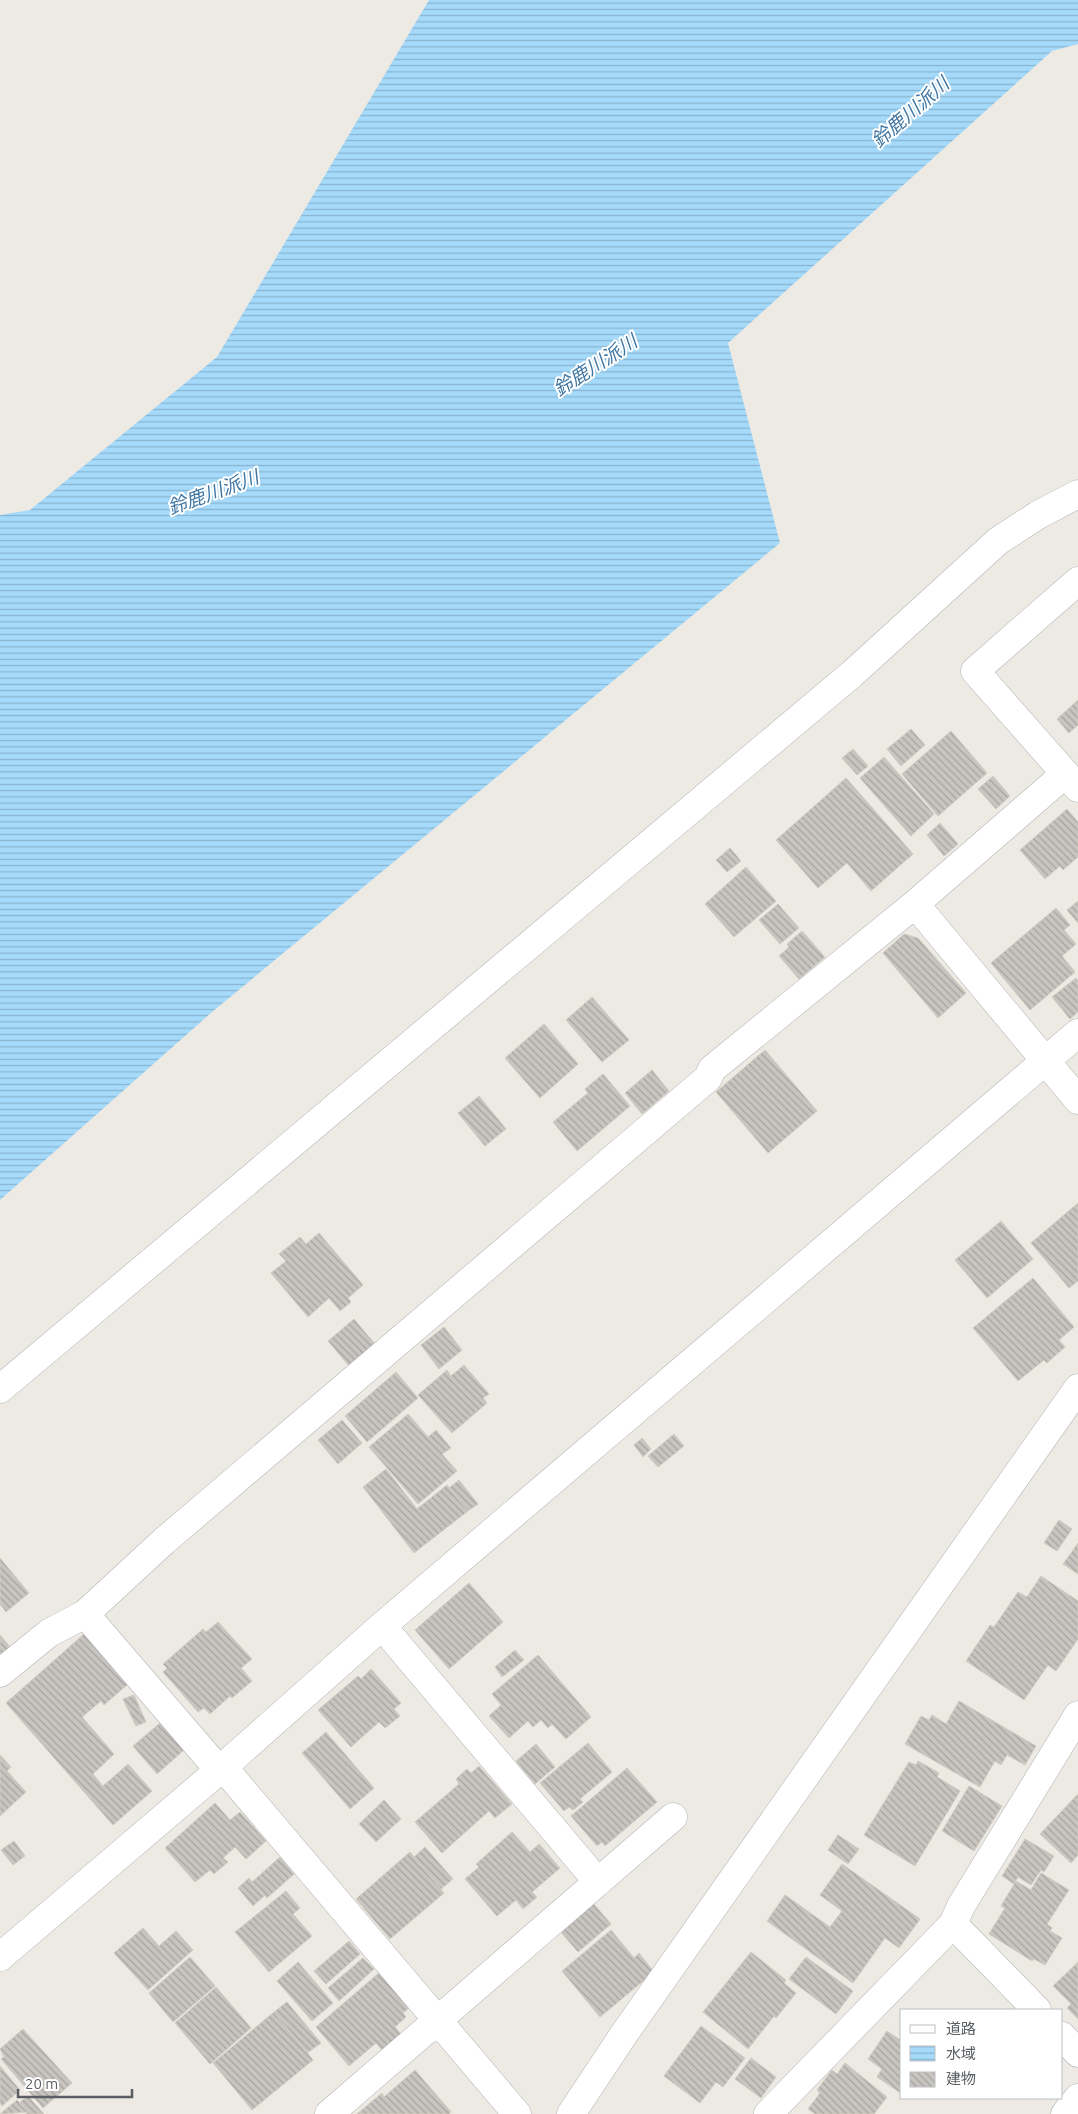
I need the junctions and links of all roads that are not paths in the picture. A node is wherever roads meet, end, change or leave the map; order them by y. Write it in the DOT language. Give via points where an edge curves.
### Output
graph roads {
  1 [pos="1078,494"];
  2 [pos="1078,581"];
  3 [pos="1072,781"];
  4 [pos="915,904"];
  5 [pos="1078,1033"];
  6 [pos="1044,1061"];
  7 [pos="1078,1100"];
  8 [pos="1078,1388"];
  9 [pos="0,1389"];
  10 [pos="85,1614"];
  11 [pos="382,1626"];
  12 [pos="0,1673"];
  13 [pos="1078,1715"];
  14 [pos="221,1768"];
  15 [pos="673,1818"];
  16 [pos="598,1882"];
  17 [pos="953,1924"];
  18 [pos="0,1957"];
  19 [pos="1035,2009"];
  20 [pos="439,2020"];
  21 [pos="1063,2037"];
  22 [pos="1078,2053"];
  23 [pos="1078,2098"];
  24 [pos="328,2114"];
  25 [pos="517,2114"];
  26 [pos="571,2114"];
  27 [pos="768,2114"];
  28 [pos="1065,2114"];
  1 -- 9 [label="street" via="998,541 852,674"];
  2 -- 3 [label="street" via="975,671"];
  3 -- 4 [label="street"];
  4 -- 6 [label="street"];
  4 -- 10 [label="street" via="712,1069 708,1078 164,1541"];
  5 -- 6 [label="street"];
  6 -- 7 [label="street"];
  6 -- 11 [label="street"];
  8 -- 26 [label="street"];
  10 -- 12 [label="street" via="49,1633"];
  10 -- 14 [label="street"];
  11 -- 14 [label="street"];
  11 -- 16 [label="street"];
  13 -- 17 [label="street"];
  14 -- 18 [label="street"];
  14 -- 20 [label="street"];
  15 -- 16 [label="street"];
  16 -- 20 [label="street"];
  17 -- 19 [label="street"];
  17 -- 27 [label="street"];
  20 -- 24 [label="street"];
  20 -- 25 [label="street"];
  21 -- 22 [label="street"];
  23 -- 28 [label="street"];
}
